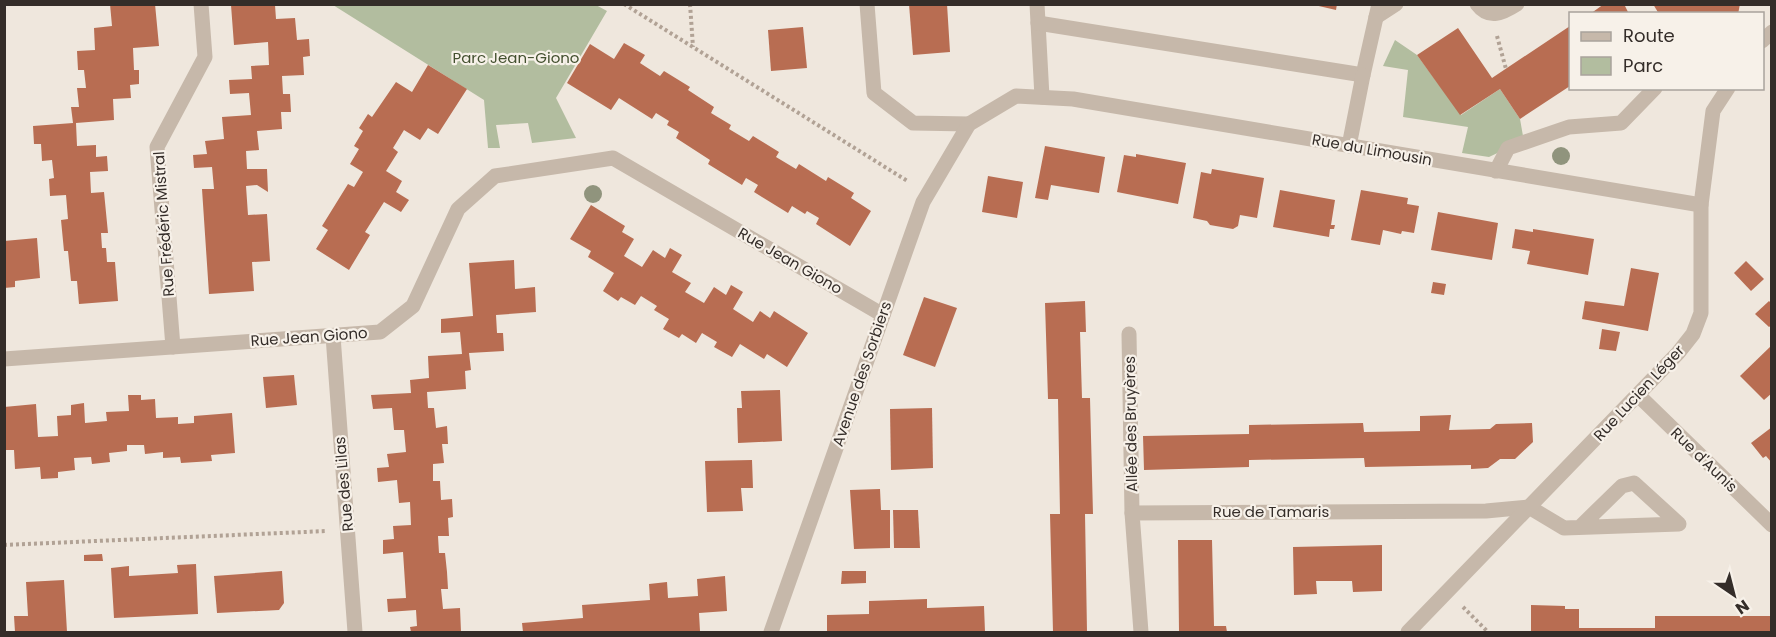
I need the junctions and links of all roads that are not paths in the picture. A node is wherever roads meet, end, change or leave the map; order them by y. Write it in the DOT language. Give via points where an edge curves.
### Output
graph roads {
  1 [pos="201,4"];
  2 [pos="867,4"];
  3 [pos="1037,4"];
  4 [pos="1396,4"];
  5 [pos="1477,4"];
  6 [pos="1517,4"];
  7 [pos="1378,11"];
  8 [pos="1038,23"];
  9 [pos="1363,75"];
  10 [pos="1653,90"];
  11 [pos="1727,90"];
  12 [pos="1042,98"];
  13 [pos="969,124"];
  14 [pos="1349,146"];
  15 [pos="1496,171"];
  16 [pos="1701,205"];
  17 [pos="883,315"];
  18 [pos="1129,334"];
  19 [pos="333,336"];
  20 [pos="173,347"];
  21 [pos="4,359"];
  22 [pos="1638,395"];
  23 [pos="1529,507"];
  24 [pos="1132,513"];
  25 [pos="1772,525"];
  26 [pos="1580,527"];
  27 [pos="356,633"];
  28 [pos="771,633"];
  29 [pos="1141,633"];
  30 [pos="1408,633"];
  1 -- 20 [label="street, Rue Frédéric Mistral" via="205,57 157,147"];
  2 -- 13 [label="street" via="874,93 913,123"];
  3 -- 8 [label="street"];
  4 -- 7 [label="street"];
  5 -- 6 [label="street" via="1492,15 1502,14"];
  7 -- 9 [label="street"];
  8 -- 9 [label="street"];
  8 -- 12 [label="street"];
  9 -- 14 [label="street"];
  10 -- 15 [label="street" via="1621,123 1569,127 1508,148"];
  11 -- 16 [label="street, Rue Lucien Léger" via="1713,111"];
  12 -- 13 [label="street, Rue du Limousin" via="1016,96"];
  12 -- 14 [label="street, Rue du Limousin" via="1073,99"];
  13 -- 17 [label="street, Avenue des Sorbiers" via="923,202"];
  14 -- 15 [label="street, Rue du Limousin"];
  15 -- 16 [label="street, Rue du Limousin"];
  16 -- 22 [label="street, Rue Lucien Léger" via="1701,313 1693,334 1678,354"];
  17 -- 19 [label="street, Rue Jean Giono" via="613,158 495,177 458,209 413,306 380,332"];
  17 -- 28 [label="street, Avenue des Sorbiers"];
  18 -- 24 [label="street, Allée des Bruyères"];
  19 -- 20 [label="street, Rue Jean Giono"];
  19 -- 27 [label="street, Rue des Lilas"];
  20 -- 21 [label="street, Rue Jean Giono"];
  22 -- 23 [label="street, Rue Lucien Léger"];
  22 -- 25 [label="street, Rue d'Aunis"];
  23 -- 24 [label="street, Rue de Tamaris" via="1486,511"];
  23 -- 26 [label="street" via="1564,528"];
  23 -- 30 [label="street, Rue Lucien Léger"];
  24 -- 29 [label="street"];
  26 -- 26 [label="street" via="1622,486 1634,483 1679,524"];
}
